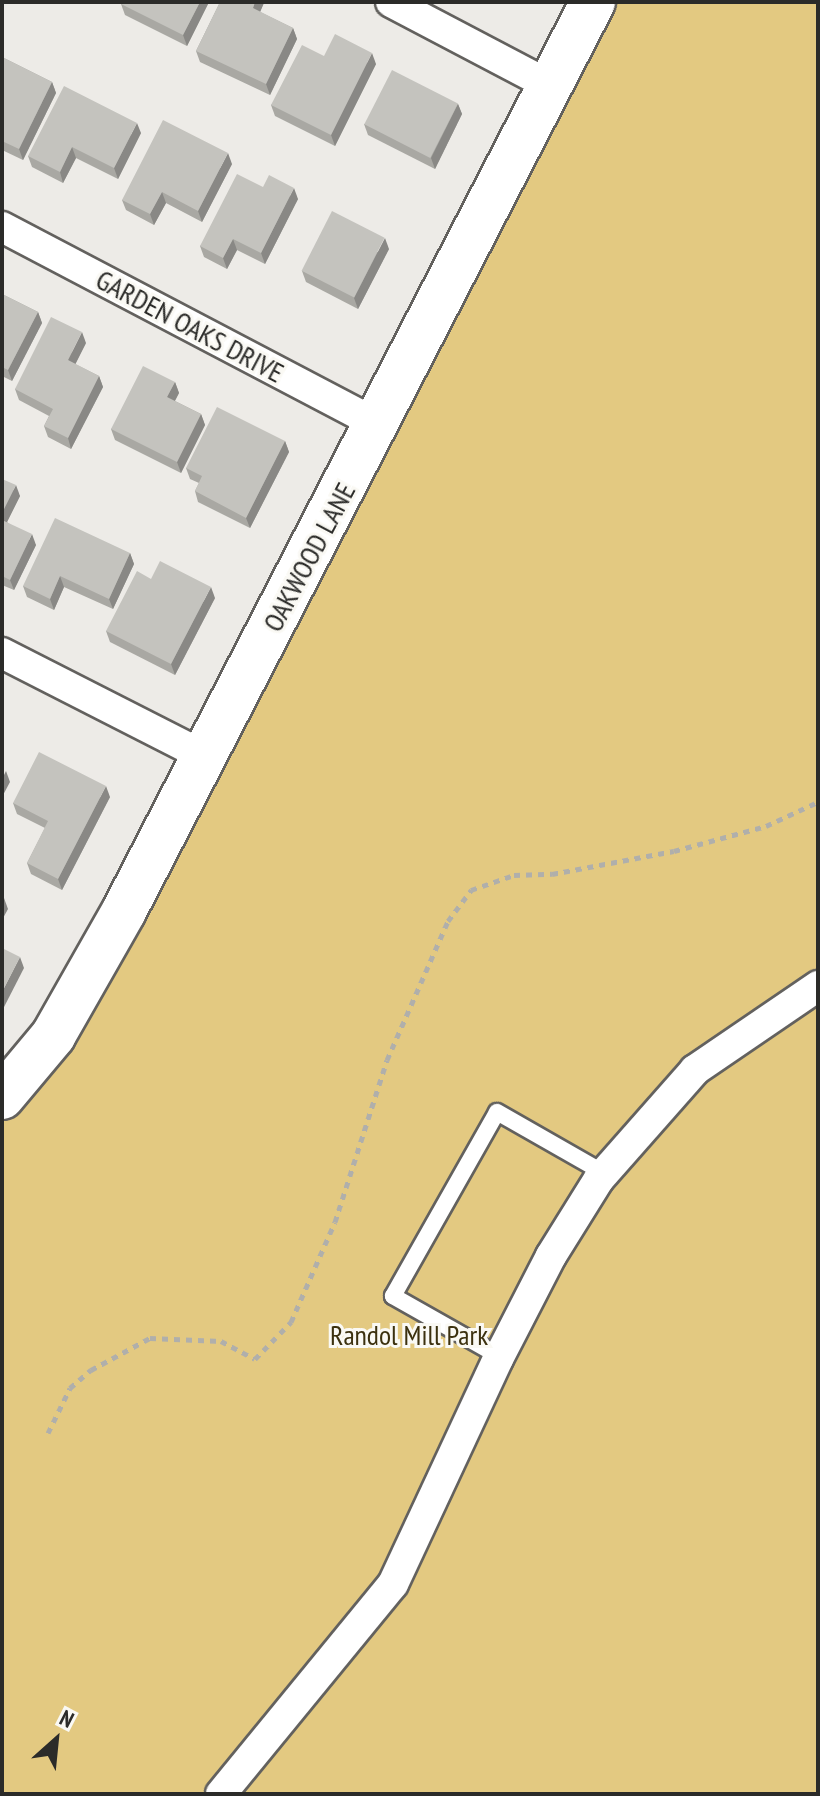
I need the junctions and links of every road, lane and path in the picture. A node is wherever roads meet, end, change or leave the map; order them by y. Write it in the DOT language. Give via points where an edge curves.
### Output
graph roads {
  1 [pos="391,2"];
  2 [pos="593,2"];
  3 [pos="549,85"];
  4 [pos="2,227"];
  5 [pos="379,425"];
  6 [pos="2,653"];
  7 [pos="204,756"];
  8 [pos="818,802"];
  9 [pos="818,986"];
  10 [pos="3,1095"];
  11 [pos="604,1173"];
  12 [pos="499,1356"];
  13 [pos="48,1433"];
  14 [pos="221,1794"];
  1 -- 3 [label="street"];
  2 -- 3 [label="street, OAKWOOD LANE"];
  3 -- 5 [label="street, OAKWOOD LANE"];
  4 -- 5 [label="street, GARDEN OAKS DRIVE"];
  5 -- 7 [label="street, OAKWOOD LANE"];
  6 -- 7 [label="street"];
  7 -- 10 [label="street, OAKWOOD LANE" via="53,1036"];
  8 -- 13 [label="path" via="766,826 674,851 577,870 514,875 471,890 448,921 387,1060 335,1222 291,1322 255,1359 221,1341 150,1338 91,1370 70,1388"];
  9 -- 11 [label="street" via="695,1070"];
  11 -- 12 [label="street" via="551,1256"];
  11 -- 12 [label="lane" via="497,1112 489,1125 393,1296"];
  12 -- 14 [label="street" via="393,1584"];
}
